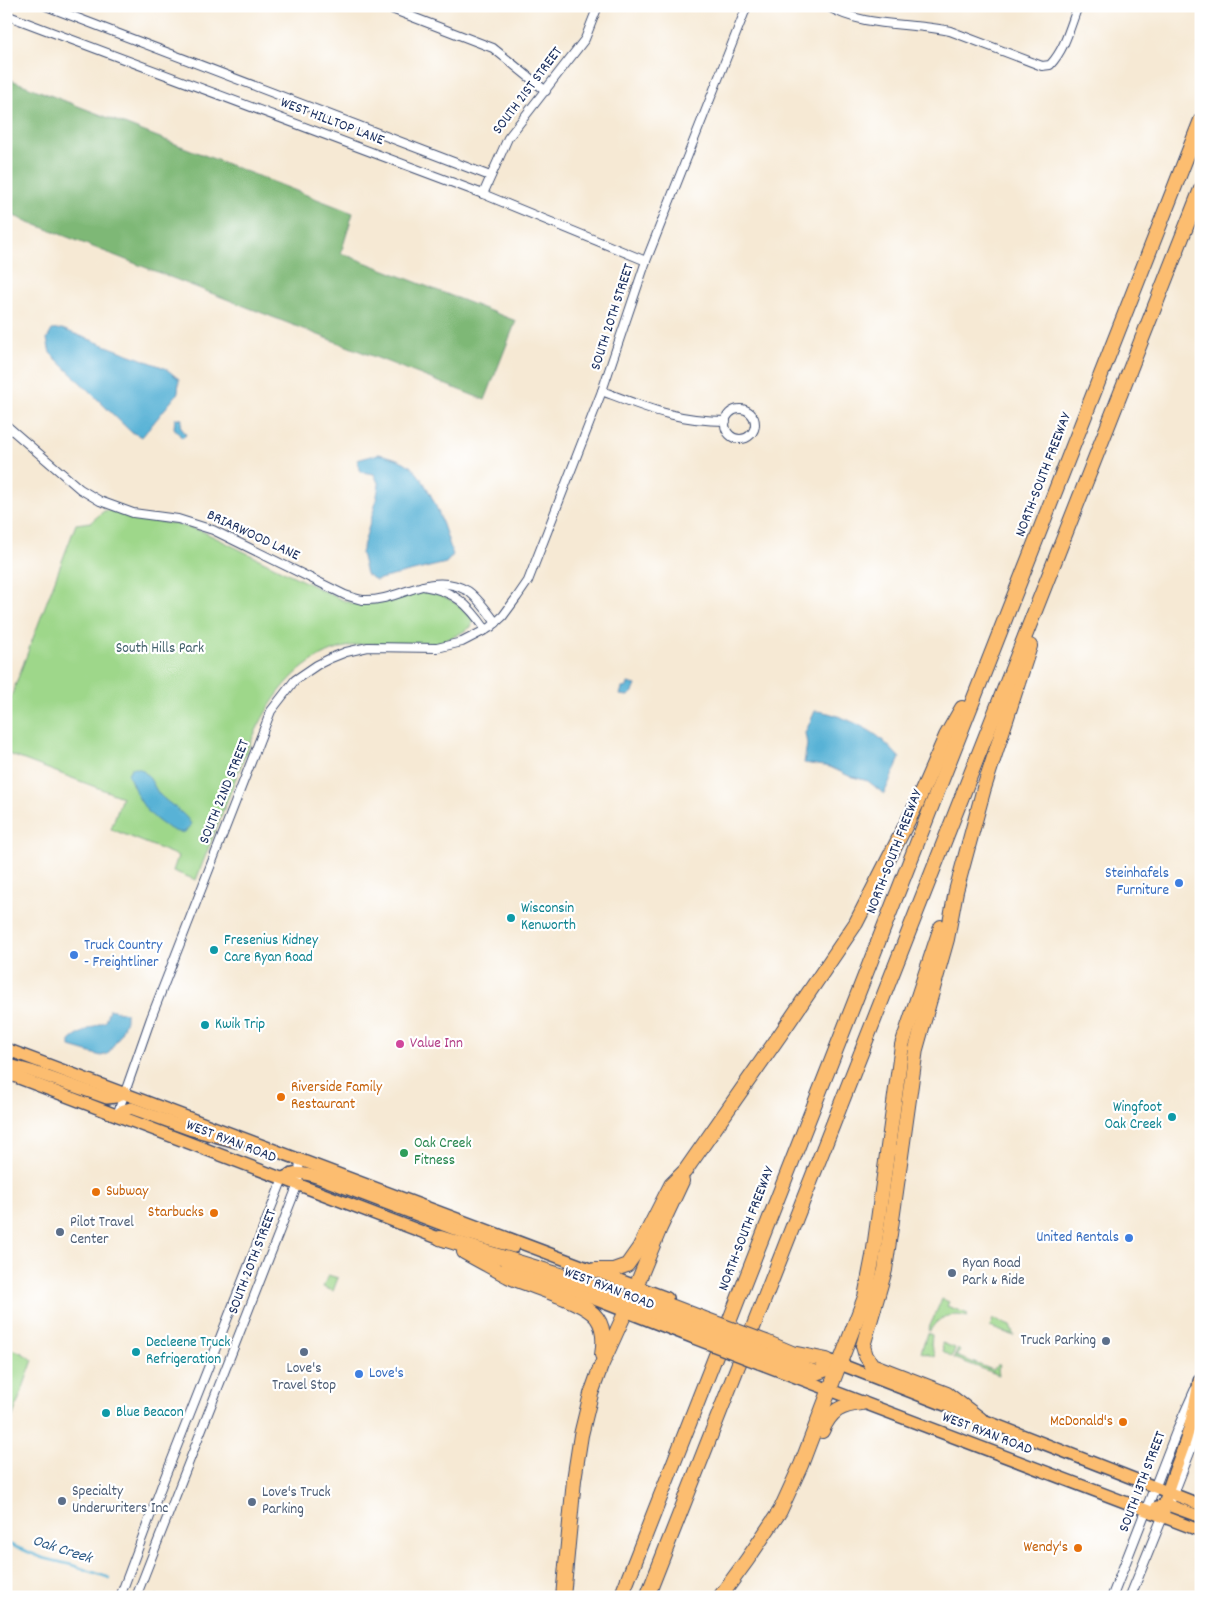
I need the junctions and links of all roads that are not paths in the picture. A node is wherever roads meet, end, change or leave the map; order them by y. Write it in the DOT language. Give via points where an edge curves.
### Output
graph roads {
  1 [pos="384,6"];
  2 [pos="598,6"];
  3 [pos="747,6"];
  4 [pos="827,6"];
  5 [pos="1078,6"];
  6 [pos="51,7"];
  7 [pos="6,14"];
  8 [pos="546,91"];
  9 [pos="1201,120"];
  10 [pos="490,176"];
  11 [pos="1201,189"];
  12 [pos="483,194"];
  13 [pos="646,261"];
  14 [pos="602,391"];
  15 [pos="726,421"];
  16 [pos="6,425"];
  17 [pos="1063,540"];
  18 [pos="421,586"];
  19 [pos="491,627"];
  20 [pos="988,661"];
  21 [pos="956,892"];
  22 [pos="6,1049"];
  23 [pos="6,1064"];
  24 [pos="6,1073"];
  25 [pos="124,1092"];
  26 [pos="116,1115"];
  27 [pos="261,1144"];
  28 [pos="300,1159"];
  29 [pos="684,1171"];
  30 [pos="283,1178"];
  31 [pos="299,1178"];
  32 [pos="440,1238"];
  33 [pos="550,1254"];
  34 [pos="595,1270"];
  35 [pos="636,1286"];
  36 [pos="631,1306"];
  37 [pos="699,1324"];
  38 [pos="764,1349"];
  39 [pos="833,1362"];
  40 [pos="601,1366"];
  41 [pos="1200,1380"];
  42 [pos="830,1390"];
  43 [pos="862,1403"];
  44 [pos="980,1419"];
  45 [pos="1201,1423"];
  46 [pos="1165,1491"];
  47 [pos="1201,1505"];
  48 [pos="1165,1509"];
  49 [pos="1146,1510"];
  50 [pos="780,1511"];
  51 [pos="1201,1517"];
  52 [pos="1201,1531"];
  53 [pos="120,1597"];
  54 [pos="136,1597"];
  55 [pos="563,1597"];
  56 [pos="621,1597"];
  57 [pos="647,1597"];
  58 [pos="720,1597"];
  59 [pos="1112,1597"];
  60 [pos="1130,1597"];
  1 -- 8 [label="street" via="493,48"];
  2 -- 8 [label="street, SOUTH 21ST STREET" via="585,39"];
  3 -- 13 [label="street, SOUTH 20TH STREET"];
  4 -- 5 [label="street" via="856,18 950,31 1042,66 1050,65 1062,49"];
  6 -- 10 [label="street, WEST HILLTOP LANE"];
  7 -- 12 [label="street, WEST HILLTOP LANE"];
  8 -- 10 [label="street, SOUTH 21ST STREET" via="508,138"];
  9 -- 20 [label="highway, NORTH-SOUTH FREEWAY"];
  10 -- 12 [label="street, SOUTH 21ST STREET"];
  11 -- 17 [label="highway"];
  12 -- 13 [label="street, WEST HILLTOP LANE"];
  13 -- 14 [label="street, SOUTH 20TH STREET"];
  14 -- 15 [label="street" via="680,418"];
  14 -- 19 [label="street, SOUTH 20TH STREET" via="528,581"];
  16 -- 18 [label="street, BRIARWOOD LANE" via="80,489 100,501 133,513 178,519 213,530 344,596 364,600"];
  17 -- 21 [label="highway" via="984,788"];
  17 -- 57 [label="highway"];
  18 -- 19 [label="street, BRIARWOOD LANE" via="438,588 458,597"];
  18 -- 19 [label="street, BRIARWOOD LANE" via="433,582 450,584 468,592 483,605"];
  19 -- 25 [label="street, SOUTH 22ND STREET" via="462,642 437,648 374,647 346,652 317,665 295,680 277,702 197,899"];
  20 -- 29 [label="highway" via="946,736 916,805 856,923"];
  20 -- 56 [label="highway, NORTH-SOUTH FREEWAY"];
  21 -- 39 [label="highway" via="938,934 902,1046 865,1297"];
  21 -- 44 [label="highway" via="947,939 916,1049 885,1270 864,1346 872,1365 947,1394"];
  22 -- 25 [label="main road, WEST RYAN ROAD"];
  23 -- 25 [label="main road" via="108,1098"];
  24 -- 26 [label="main road, WEST RYAN ROAD"];
  25 -- 26 [label="street, SOUTH 22ND STREET"];
  25 -- 27 [label="main road, WEST RYAN ROAD"];
  26 -- 27 [label="main road" via="131,1108 192,1130 243,1144"];
  26 -- 30 [label="main road, WEST RYAN ROAD"];
  27 -- 28 [label="main road, WEST RYAN ROAD"];
  28 -- 31 [label="street, SOUTH 20TH STREET"];
  28 -- 33 [label="main road, WEST RYAN ROAD"];
  29 -- 34 [label="highway" via="671,1185 627,1264 612,1270"];
  29 -- 35 [label="highway"];
  30 -- 31 [label="main road" via="293,1173"];
  30 -- 53 [label="street, SOUTH 20TH STREET"];
  31 -- 32 [label="main road"];
  31 -- 33 [label="main road" via="317,1177 465,1233"];
  31 -- 54 [label="street, SOUTH 20TH STREET"];
  32 -- 36 [label="highway" via="562,1276"];
  32 -- 40 [label="highway" via="508,1276 585,1307 601,1324 604,1340"];
  33 -- 34 [label="main road, WEST RYAN ROAD"];
  34 -- 35 [label="main road, WEST RYAN ROAD"];
  35 -- 36 [label="highway"];
  35 -- 37 [label="main road, WEST RYAN ROAD"];
  36 -- 37 [label="main road, WEST RYAN ROAD"];
  36 -- 37 [label="highway" via="655,1300"];
  36 -- 40 [label="highway"];
  37 -- 38 [label="highway, bridge"];
  37 -- 38 [label="main road, WEST RYAN ROAD, bridge"];
  38 -- 39 [label="highway"];
  38 -- 42 [label="main road, WEST RYAN ROAD"];
  39 -- 42 [label="highway"];
  39 -- 44 [label="main road, WEST RYAN ROAD"];
  40 -- 55 [label="highway" via="581,1435"];
  41 -- 46 [label="main road" via="1186,1439"];
  42 -- 43 [label="main road, WEST RYAN ROAD"];
  42 -- 50 [label="highway"];
  43 -- 49 [label="main road, WEST RYAN ROAD"];
  43 -- 50 [label="highway" via="849,1404 830,1415 795,1493"];
  44 -- 46 [label="main road, WEST RYAN ROAD"];
  45 -- 46 [label="street, SOUTH 13TH STREET"];
  46 -- 47 [label="main road, WEST RYAN ROAD"];
  46 -- 48 [label="main road"];
  46 -- 49 [label="street, SOUTH 13TH STREET"];
  48 -- 49 [label="main road, WEST RYAN ROAD"];
  48 -- 51 [label="main road"];
  48 -- 52 [label="main road, WEST RYAN ROAD"];
  48 -- 60 [label="street, SOUTH 13TH STREET"];
  49 -- 59 [label="street, SOUTH 13TH STREET"];
  50 -- 58 [label="highway"];
}
